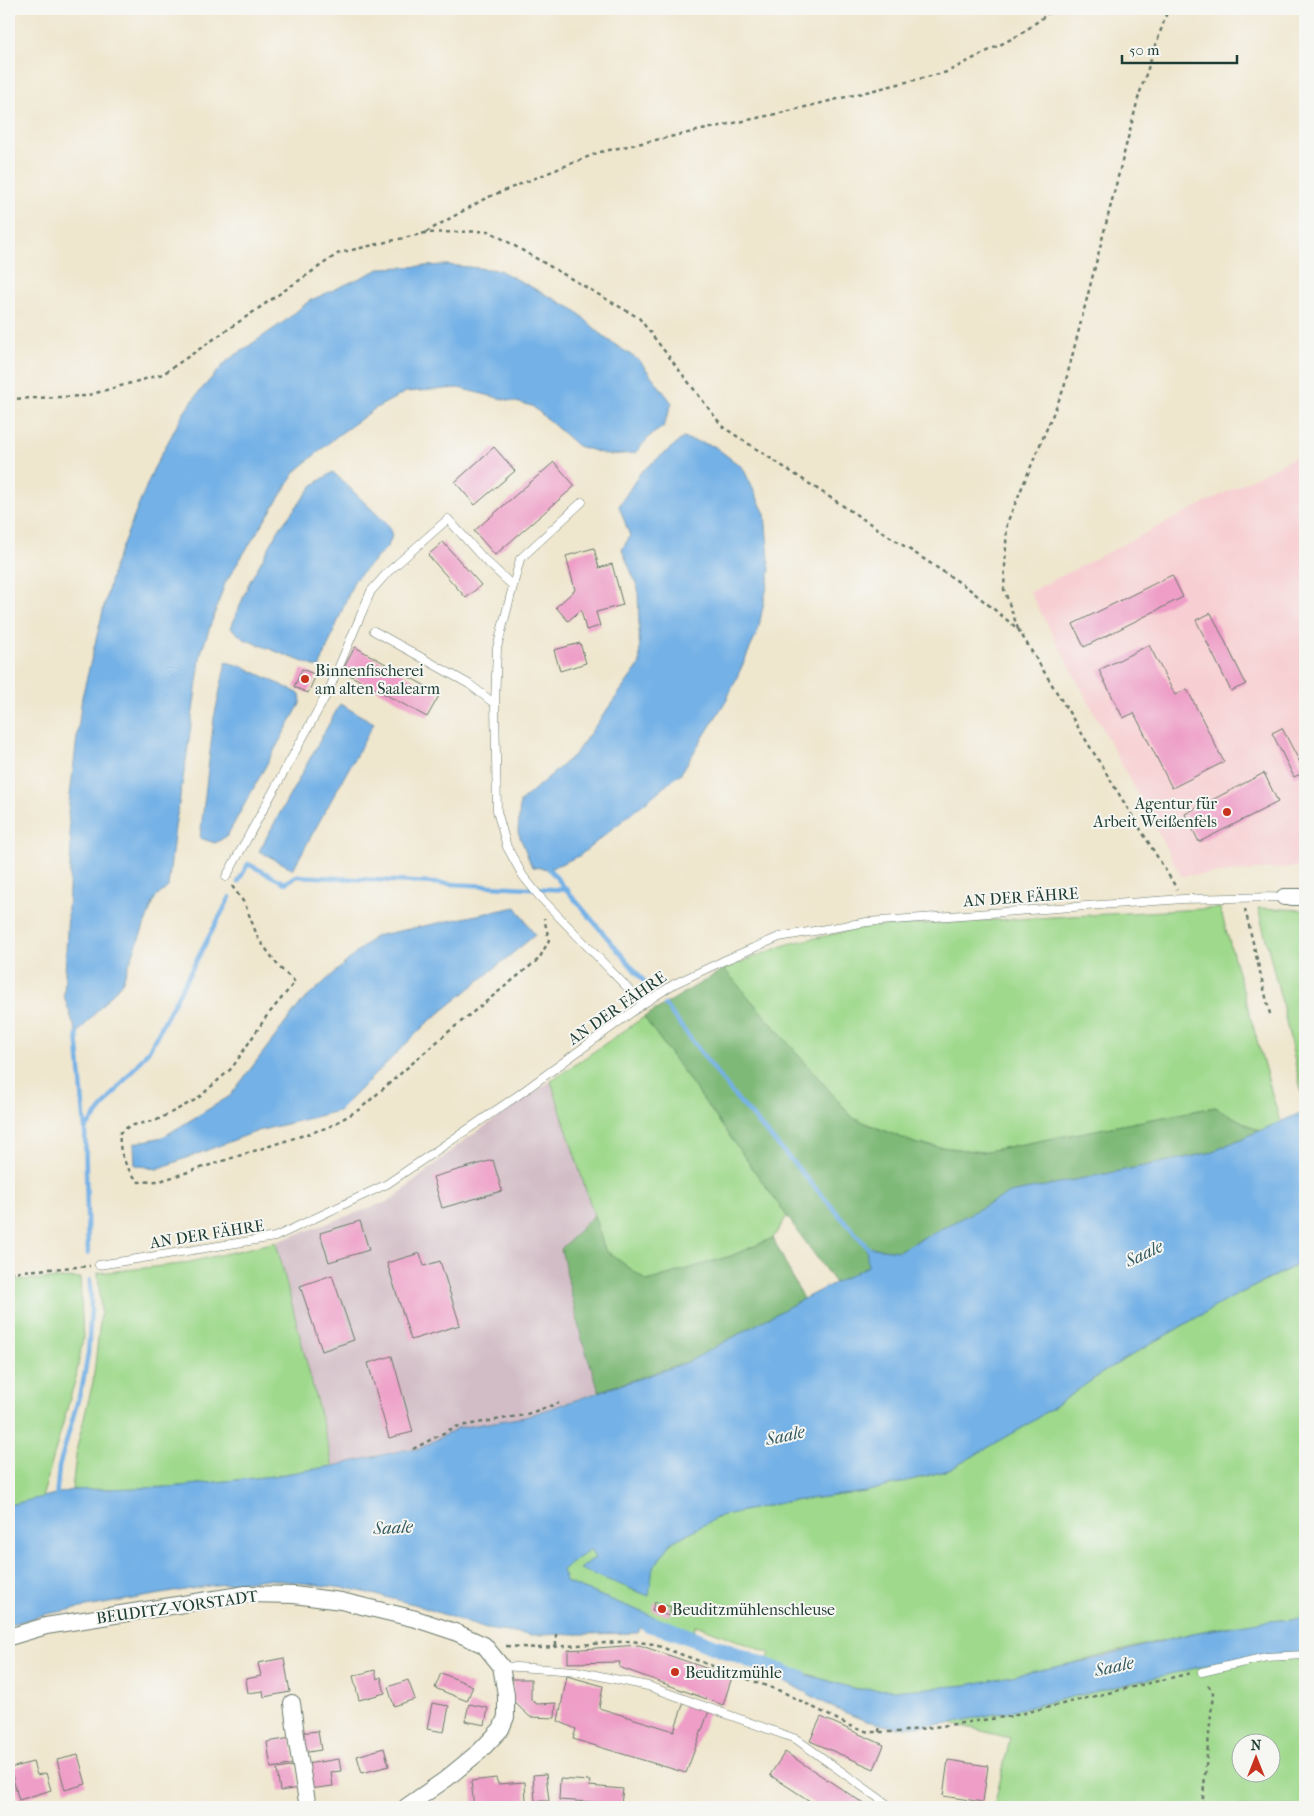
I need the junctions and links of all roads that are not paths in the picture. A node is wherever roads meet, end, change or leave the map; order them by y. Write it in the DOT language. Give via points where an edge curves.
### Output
graph roads {
  1 [pos="582,502"];
  2 [pos="513,586"];
  3 [pos="374,631"];
  4 [pos="495,704"];
  5 [pos="226,877"];
  6 [pos="1284,897"];
  7 [pos="1305,897"];
  8 [pos="644,1004"];
  9 [pos="99,1265"];
  10 [pos="9,1637"];
  11 [pos="1305,1654"];
  12 [pos="501,1666"];
  13 [pos="1202,1672"];
  14 [pos="292,1703"];
  15 [pos="308,1807"];
  16 [pos="406,1807"];
  17 [pos="892,1807"];
  1 -- 2 [label="lane" via="520,559"];
  2 -- 4 [label="lane" via="496,648"];
  2 -- 5 [label="lane" via="448,519 388,572 371,591 329,690"];
  3 -- 4 [label="lane" via="469,684"];
  4 -- 8 [label="lane" via="497,811 507,847 540,896"];
  6 -- 7 [label="street"];
  6 -- 8 [label="lane, AN DER FÄHRE" via="1183,899 867,922 779,937 674,984"];
  8 -- 9 [label="lane, AN DER FÄHRE" via="387,1184 275,1237"];
  10 -- 12 [label="street, BEUDITZ-VORSTADT" via="46,1626 246,1594 294,1595 342,1600 454,1632 484,1645"];
  11 -- 13 [label="lane" via="1266,1657"];
  12 -- 16 [label="street, BEUDITZ-VORSTADT" via="506,1717 501,1729 473,1756"];
  12 -- 17 [label="lane" via="576,1671 648,1686 759,1725 796,1739"];
  14 -- 15 [label="street"];
}
